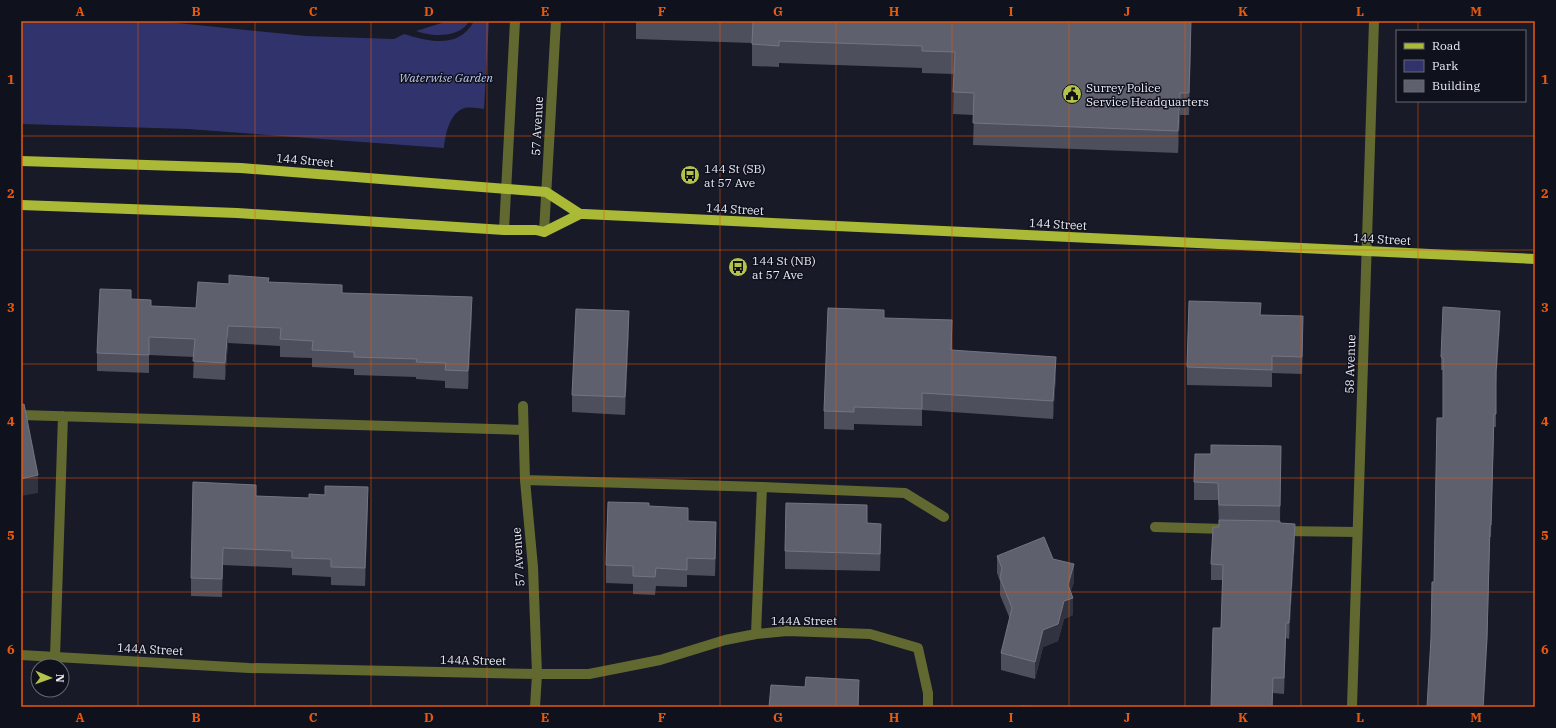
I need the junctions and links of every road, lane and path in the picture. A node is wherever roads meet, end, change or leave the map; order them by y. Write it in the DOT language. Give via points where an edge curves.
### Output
graph roads {
  1 [pos="515,21"];
  2 [pos="556,21"];
  3 [pos="1374,21"];
  4 [pos="21,162"];
  5 [pos="506,189"];
  6 [pos="546,192"];
  7 [pos="21,205"];
  8 [pos="580,214"];
  9 [pos="504,230"];
  10 [pos="544,232"];
  11 [pos="1366,252"];
  12 [pos="1535,259"];
  13 [pos="523,406"];
  14 [pos="21,415"];
  15 [pos="63,416"];
  16 [pos="523,430"];
  17 [pos="524,480"];
  18 [pos="762,487"];
  19 [pos="944,517"];
  20 [pos="1155,527"];
  21 [pos="1234,529"];
  22 [pos="1274,530"];
  23 [pos="1357,532"];
  24 [pos="756,634"];
  25 [pos="21,655"];
  26 [pos="55,657"];
  27 [pos="536,674"];
  28 [pos="535,707"];
  29 [pos="928,707"];
  30 [pos="1352,707"];
  1 -- 5 [label="street"];
  2 -- 6 [label="street, 57 Avenue"];
  3 -- 11 [label="street, 58 Avenue"];
  4 -- 5 [label="main road, 144 Street" via="241,168"];
  5 -- 6 [label="main road, 144 Street"];
  5 -- 9 [label="street"];
  6 -- 8 [label="main road, 144 Street"];
  6 -- 10 [label="street, 57 Avenue"];
  7 -- 9 [label="main road" via="237,213"];
  8 -- 10 [label="main road, 144 Street"];
  8 -- 11 [label="main road, 144 Street"];
  9 -- 10 [label="main road"];
  11 -- 12 [label="main road, 144 Street"];
  11 -- 23 [label="street, 58 Avenue"];
  13 -- 16 [label="street, 57 Avenue"];
  14 -- 15 [label="street"];
  15 -- 16 [label="street"];
  15 -- 26 [label="street"];
  16 -- 17 [label="street, 57 Avenue"];
  17 -- 18 [label="street"];
  17 -- 27 [label="street, 57 Avenue" via="533,567"];
  18 -- 19 [label="street" via="905,493"];
  18 -- 24 [label="street"];
  20 -- 21 [label="street"];
  22 -- 23 [label="street"];
  23 -- 30 [label="street, 58 Avenue"];
  24 -- 27 [label="street, 144A Street" via="725,640 660,660 596,672"];
  24 -- 29 [label="street, 144A Street" via="787,631 870,634 918,648 928,693"];
  25 -- 26 [label="street, 144A Street"];
  26 -- 27 [label="street, 144A Street" via="249,668"];
  27 -- 28 [label="street, 57 Avenue"];
}
